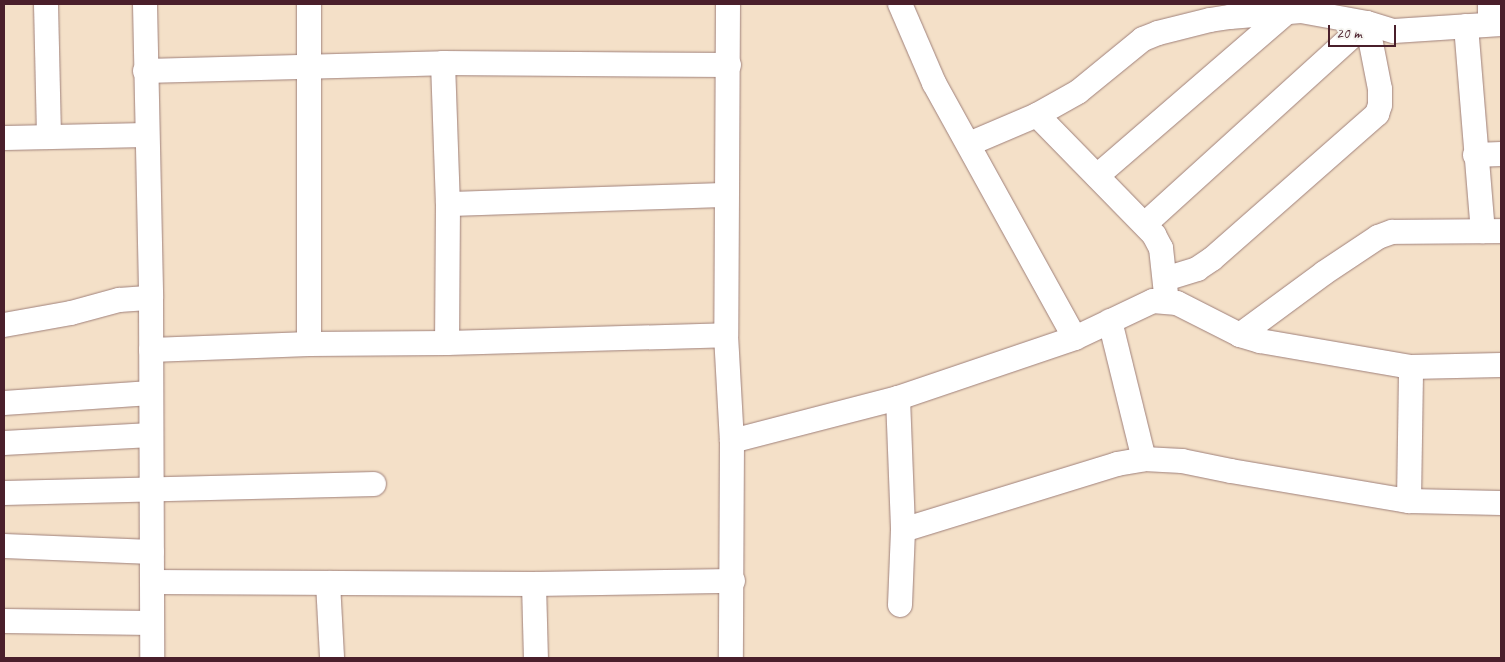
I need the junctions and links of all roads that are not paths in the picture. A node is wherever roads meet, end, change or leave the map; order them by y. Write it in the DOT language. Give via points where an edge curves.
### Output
graph roads {
  1 [pos="46,4"];
  2 [pos="145,4"];
  3 [pos="310,4"];
  4 [pos="728,4"];
  5 [pos="900,4"];
  6 [pos="1287,12"];
  7 [pos="1494,17"];
  8 [pos="1366,23"];
  9 [pos="1466,26"];
  10 [pos="443,64"];
  11 [pos="729,64"];
  12 [pos="308,67"];
  13 [pos="145,71"];
  14 [pos="1037,115"];
  15 [pos="146,135"];
  16 [pos="49,137"];
  17 [pos="4,138"];
  18 [pos="969,144"];
  19 [pos="1501,154"];
  20 [pos="1476,155"];
  21 [pos="1097,176"];
  22 [pos="726,196"];
  23 [pos="448,204"];
  24 [pos="1145,224"];
  25 [pos="1492,231"];
  26 [pos="1165,290"];
  27 [pos="151,298"];
  28 [pos="1110,321"];
  29 [pos="4,325"];
  30 [pos="726,335"];
  31 [pos="1240,335"];
  32 [pos="1075,338"];
  33 [pos="448,343"];
  34 [pos="309,344"];
  35 [pos="150,350"];
  36 [pos="1501,365"];
  37 [pos="1411,367"];
  38 [pos="150,393"];
  39 [pos="898,398"];
  40 [pos="4,403"];
  41 [pos="151,436"];
  42 [pos="732,441"];
  43 [pos="4,442"];
  44 [pos="1144,459"];
  45 [pos="374,484"];
  46 [pos="152,491"];
  47 [pos="4,493"];
  48 [pos="1409,500"];
  49 [pos="1501,503"];
  50 [pos="903,530"];
  51 [pos="4,546"];
  52 [pos="152,552"];
  53 [pos="733,581"];
  54 [pos="152,582"];
  55 [pos="328,583"];
  56 [pos="534,584"];
  57 [pos="900,605"];
  58 [pos="4,621"];
  59 [pos="152,623"];
  60 [pos="152,658"];
  61 [pos="332,658"];
  62 [pos="536,658"];
  63 [pos="732,658"];
  1 -- 16 [label="street"];
  2 -- 13 [label="street"];
  3 -- 12 [label="street"];
  4 -- 11 [label="street"];
  5 -- 18 [label="street" via="934,83"];
  6 -- 8 [label="street" via="1301,11"];
  6 -- 14 [label="street" via="1230,16 1150,36 1078,92"];
  6 -- 21 [label="street"];
  7 -- 9 [label="street"];
  8 -- 9 [label="street" via="1394,31"];
  8 -- 24 [label="street"];
  8 -- 26 [label="street" via="1380,89 1377,114 1212,259"];
  9 -- 20 [label="street"];
  10 -- 11 [label="street"];
  10 -- 12 [label="street"];
  10 -- 23 [label="street"];
  11 -- 22 [label="street"];
  12 -- 13 [label="street"];
  12 -- 34 [label="street"];
  13 -- 15 [label="street"];
  14 -- 18 [label="street"];
  14 -- 21 [label="street"];
  15 -- 16 [label="street"];
  15 -- 27 [label="street"];
  16 -- 17 [label="street"];
  18 -- 32 [label="street"];
  19 -- 20 [label="street"];
  20 -- 25 [label="street"];
  21 -- 24 [label="street"];
  22 -- 23 [label="street"];
  22 -- 30 [label="street"];
  23 -- 33 [label="street"];
  24 -- 26 [label="street" via="1161,248"];
  25 -- 31 [label="street" via="1392,232 1378,237"];
  26 -- 28 [label="street" via="1153,301"];
  26 -- 31 [label="street"];
  27 -- 29 [label="street" via="119,300 71,313"];
  27 -- 35 [label="street"];
  28 -- 32 [label="street"];
  28 -- 44 [label="street"];
  30 -- 33 [label="street"];
  30 -- 42 [label="street"];
  31 -- 37 [label="street"];
  32 -- 39 [label="street"];
  33 -- 34 [label="street"];
  34 -- 35 [label="street"];
  35 -- 38 [label="street"];
  36 -- 37 [label="street"];
  37 -- 48 [label="street"];
  38 -- 40 [label="street"];
  38 -- 41 [label="street"];
  39 -- 42 [label="street"];
  39 -- 50 [label="street"];
  41 -- 43 [label="street"];
  41 -- 46 [label="street"];
  42 -- 53 [label="street"];
  44 -- 48 [label="street" via="1182,460"];
  44 -- 50 [label="street" via="1117,464"];
  45 -- 46 [label="street"];
  46 -- 47 [label="street"];
  46 -- 52 [label="street"];
  48 -- 49 [label="street"];
  50 -- 57 [label="street"];
  51 -- 52 [label="street"];
  52 -- 54 [label="street"];
  53 -- 56 [label="street"];
  53 -- 63 [label="street"];
  54 -- 55 [label="street"];
  54 -- 59 [label="street"];
  55 -- 56 [label="street"];
  55 -- 61 [label="street"];
  56 -- 62 [label="street"];
  58 -- 59 [label="street"];
  59 -- 60 [label="street"];
}
